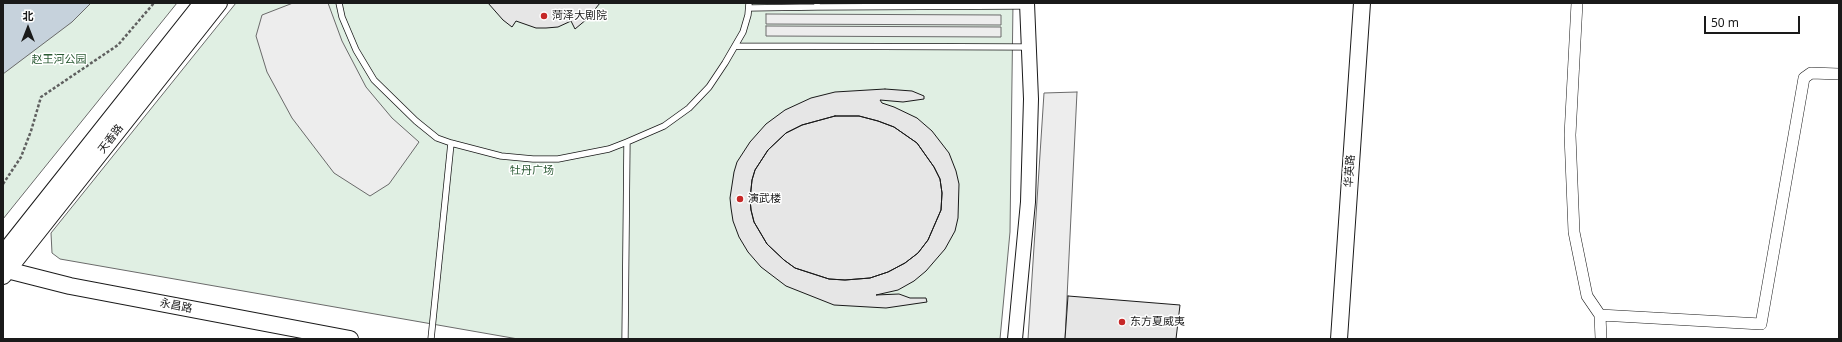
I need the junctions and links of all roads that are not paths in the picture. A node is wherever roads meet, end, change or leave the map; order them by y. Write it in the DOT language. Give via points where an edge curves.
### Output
graph roads {
  1 [pos="202,3"];
  2 [pos="219,3"];
  3 [pos="339,3"];
  4 [pos="1362,3"];
  5 [pos="1577,3"];
  6 [pos="817,5"];
  7 [pos="965,5"];
  8 [pos="1027,5"];
  9 [pos="749,6"];
  10 [pos="735,46"];
  11 [pos="1028,47"];
  12 [pos="1839,74"];
  13 [pos="627,142"];
  14 [pos="451,143"];
  15 [pos="3,254"];
  16 [pos="5,272"];
  17 [pos="1600,315"];
  18 [pos="350,339"];
  19 [pos="431,339"];
  20 [pos="625,339"];
  21 [pos="1015,339"];
  22 [pos="1339,339"];
  23 [pos="1601,339"];
  1 -- 15 [label="main road, 天香路"];
  2 -- 16 [label="main road, 天香路"];
  3 -- 14 [label="lane" via="356,50 374,80 416,121 437,138"];
  4 -- 22 [label="main road, 华英路"];
  5 -- 17 [label="street" via="1570,134 1574,232 1587,296"];
  6 -- 7 [label="lane"];
  6 -- 9 [label="lane"];
  7 -- 8 [label="lane"];
  8 -- 11 [label="street"];
  9 -- 10 [label="lane" via="743,32"];
  10 -- 11 [label="lane"];
  10 -- 13 [label="lane" via="709,87 690,108 664,126"];
  11 -- 21 [label="street" via="1028,202"];
  12 -- 17 [label="street" via="1810,73 1804,78 1761,324"];
  13 -- 14 [label="lane" via="609,149 558,159 500,156"];
  13 -- 20 [label="lane"];
  14 -- 19 [label="lane"];
  16 -- 18 [label="main road, 永昌路"];
  17 -- 23 [label="street"];
}
